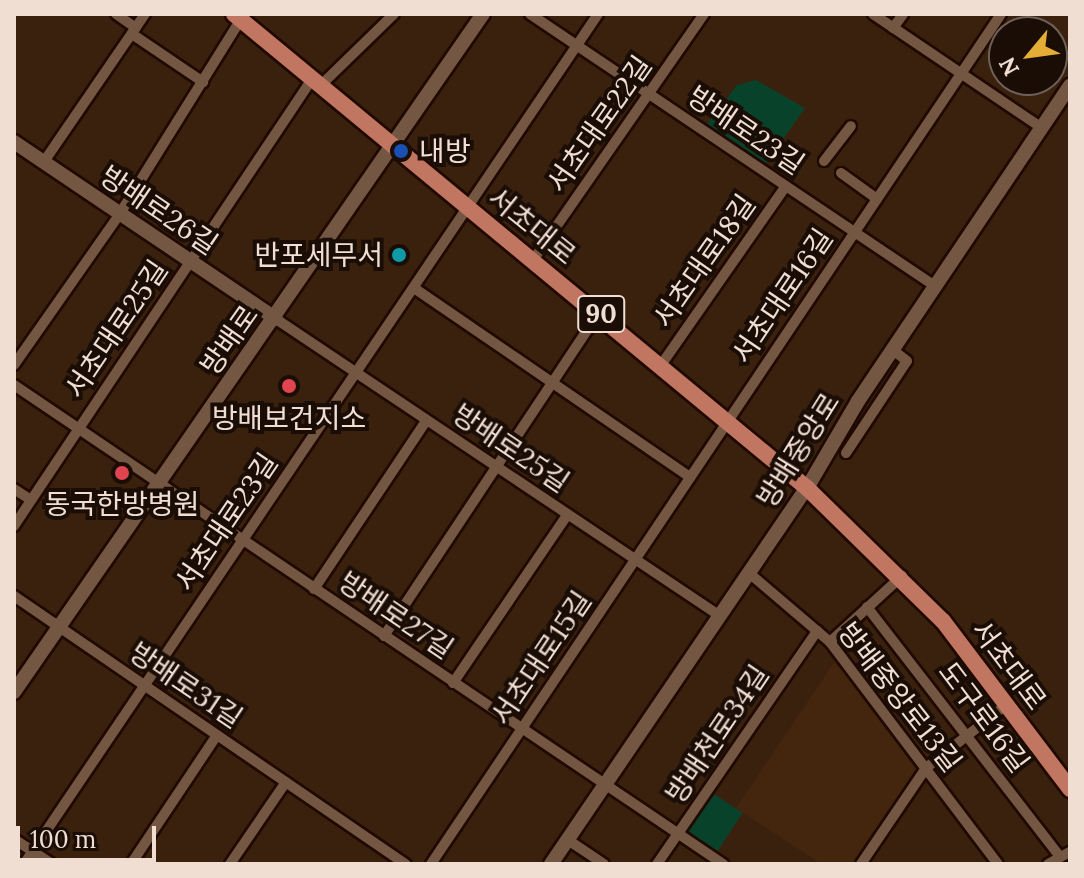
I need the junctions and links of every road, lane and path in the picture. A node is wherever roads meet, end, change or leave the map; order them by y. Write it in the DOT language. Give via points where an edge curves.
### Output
graph roads {
  1 [pos="116,14"];
  2 [pos="145,14"];
  3 [pos="394,14"];
  4 [pos="483,14"];
  5 [pos="530,14"];
  6 [pos="598,14"];
  7 [pos="704,14"];
  8 [pos="873,14"];
  9 [pos="903,14"];
  10 [pos="1001,14"];
  11 [pos="240,16"];
  12 [pos="893,28"];
  13 [pos="134,31"];
  14 [pos="577,45"];
  15 [pos="961,73"];
  16 [pos="203,82"];
  17 [pos="316,82"];
  18 [pos="1070,86"];
  19 [pos="650,94"];
  20 [pos="851,126"];
  21 [pos="1042,128"];
  22 [pos="14,142"];
  23 [pos="391,146"];
  24 [pos="824,161"];
  25 [pos="43,163"];
  26 [pos="841,173"];
  27 [pos="786,186"];
  28 [pos="877,199"];
  29 [pos="467,207"];
  30 [pos="119,215"];
  31 [pos="855,232"];
  32 [pos="533,260"];
  33 [pos="189,261"];
  34 [pos="935,286"];
  35 [pos="414,288"];
  36 [pos="599,313"];
  37 [pos="276,319"];
  38 [pos="893,350"];
  39 [pos="14,365"];
  40 [pos="661,365"];
  41 [pos="356,375"];
  42 [pos="552,384"];
  43 [pos="14,385"];
  44 [pos="426,421"];
  45 [pos="727,421"];
  46 [pos="78,429"];
  47 [pos="846,453"];
  48 [pos="496,468"];
  49 [pos="690,477"];
  50 [pos="160,486"];
  51 [pos="807,488"];
  52 [pos="14,489"];
  53 [pos="31,500"];
  54 [pos="567,515"];
  55 [pos="14,526"];
  56 [pos="243,540"];
  57 [pos="635,560"];
  58 [pos="749,573"];
  59 [pos="902,576"];
  60 [pos="314,589"];
  61 [pos="14,596"];
  62 [pos="867,607"];
  63 [pos="720,616"];
  64 [pos="60,627"];
  65 [pos="817,631"];
  66 [pos="384,636"];
  67 [pos="830,642"];
  68 [pos="453,683"];
  69 [pos="145,686"];
  70 [pos="14,692"];
  71 [pos="1006,705"];
  72 [pos="522,729"];
  73 [pos="217,735"];
  74 [pos="968,735"];
  75 [pos="926,768"];
  76 [pos="286,782"];
  77 [pos="605,785"];
  78 [pos="1070,789"];
  79 [pos="677,834"];
  80 [pos="14,839"];
  81 [pos="568,840"];
  82 [pos="33,851"];
  83 [pos="1065,854"];
  84 [pos="715,862"];
  85 [pos="24,864"];
  86 [pos="52,864"];
  87 [pos="131,864"];
  88 [pos="230,864"];
  89 [pos="406,864"];
  90 [pos="431,864"];
  91 [pos="551,864"];
  92 [pos="604,864"];
  93 [pos="657,864"];
  94 [pos="861,864"];
  95 [pos="998,864"];
  96 [pos="1048,864"];
  1 -- 13 [label="street"];
  2 -- 13 [label="street"];
  3 -- 17 [label="street, 서초대로25길"];
  4 -- 23 [label="street, 방배로"];
  5 -- 14 [label="street, 방배로23길"];
  6 -- 14 [label="street, 서초대로23길"];
  7 -- 19 [label="street, 서초대로22길"];
  8 -- 12 [label="street"];
  9 -- 12 [label="street"];
  10 -- 15 [label="street, 서초대로16길"];
  11 -- 16 [label="street"];
  11 -- 17 [label="main road, 서초대로 / 90"];
  12 -- 15 [label="street"];
  13 -- 16 [label="street"];
  13 -- 25 [label="street"];
  14 -- 19 [label="street, 방배로23길"];
  14 -- 29 [label="street, 서초대로23길"];
  15 -- 21 [label="street"];
  15 -- 28 [label="street, 서초대로16길"];
  16 -- 30 [label="street"];
  17 -- 23 [label="main road, 서초대로 / 90"];
  17 -- 33 [label="street, 서초대로25길"];
  18 -- 21 [label="street, 방배중앙로"];
  19 -- 27 [label="street, 방배로23길"];
  19 -- 32 [label="street, 서초대로22길"];
  20 -- 24 [label="street"];
  21 -- 34 [label="street, 방배중앙로"];
  22 -- 25 [label="street, 방배로26길"];
  23 -- 29 [label="main road, 서초대로 / 90"];
  23 -- 37 [label="street, 방배로"];
  25 -- 30 [label="street, 방배로26길"];
  26 -- 28 [label="street"];
  27 -- 31 [label="street, 방배로23길"];
  27 -- 40 [label="street, 서초대로18길"];
  28 -- 31 [label="street, 서초대로16길"];
  29 -- 32 [label="main road, 서초대로 / 90"];
  29 -- 35 [label="street, 서초대로23길"];
  30 -- 33 [label="street, 방배로26길"];
  30 -- 39 [label="street"];
  31 -- 34 [label="street, 방배로23길"];
  31 -- 45 [label="street, 서초대로16길"];
  32 -- 36 [label="main road, 서초대로 / 90"];
  33 -- 37 [label="street, 방배로26길"];
  33 -- 46 [label="street, 서초대로25길"];
  34 -- 38 [label="street, 방배중앙로"];
  35 -- 41 [label="street, 서초대로23길"];
  35 -- 42 [label="street"];
  36 -- 40 [label="main road, 서초대로 / 90"];
  36 -- 42 [label="street"];
  37 -- 41 [label="street, 방배로25길"];
  37 -- 50 [label="street, 방배로"];
  38 -- 47 [label="street" via="907,361"];
  38 -- 51 [label="street, 방배중앙로"];
  40 -- 45 [label="main road, 서초대로 / 90"];
  41 -- 44 [label="street, 방배로25길"];
  41 -- 56 [label="street, 서초대로23길"];
  42 -- 48 [label="street"];
  42 -- 49 [label="street"];
  43 -- 46 [label="street, 방배로27길"];
  44 -- 48 [label="street, 방배로25길"];
  44 -- 60 [label="street"];
  45 -- 49 [label="street, 서초대로15길"];
  45 -- 51 [label="main road, 서초대로 / 90"];
  46 -- 50 [label="street, 방배로27길"];
  46 -- 53 [label="street, 서초대로25길"];
  48 -- 54 [label="street, 방배로25길"];
  48 -- 66 [label="street"];
  49 -- 57 [label="street, 서초대로15길"];
  50 -- 56 [label="street, 방배로27길"];
  50 -- 64 [label="street, 방배로"];
  51 -- 58 [label="street, 방배중앙로"];
  51 -- 59 [label="main road, 서초대로 / 90"];
  52 -- 53 [label="street"];
  53 -- 55 [label="street, 서초대로25길"];
  54 -- 57 [label="street, 방배로25길"];
  54 -- 68 [label="street"];
  56 -- 60 [label="street, 방배로27길"];
  56 -- 69 [label="street, 서초대로23길"];
  57 -- 63 [label="street, 방배로25길"];
  57 -- 72 [label="street, 서초대로15길"];
  58 -- 63 [label="street, 방배중앙로"];
  58 -- 65 [label="street, 방배중앙로13길"];
  59 -- 62 [label="street"];
  59 -- 71 [label="main road, 서초대로 / 90"];
  60 -- 66 [label="street, 방배로27길"];
  61 -- 64 [label="street, 방배로31길"];
  62 -- 67 [label="street"];
  62 -- 74 [label="street, 도구로16길"];
  63 -- 77 [label="street, 방배중앙로"];
  64 -- 69 [label="street, 방배로31길"];
  64 -- 70 [label="street, 방배로"];
  65 -- 67 [label="street, 방배중앙로13길"];
  65 -- 79 [label="street, 방배천로34길"];
  66 -- 68 [label="street, 방배로27길"];
  67 -- 75 [label="street, 방배중앙로13길"];
  68 -- 72 [label="street, 방배로27길"];
  69 -- 73 [label="street, 방배로31길"];
  69 -- 82 [label="street, 서초대로23길"];
  71 -- 74 [label="street"];
  71 -- 78 [label="main road, 서초대로 / 90"];
  72 -- 77 [label="street, 방배로27길"];
  72 -- 90 [label="street, 서초대로15길"];
  73 -- 76 [label="street, 방배로31길"];
  73 -- 87 [label="street"];
  74 -- 75 [label="street"];
  74 -- 83 [label="street, 도구로16길"];
  75 -- 94 [label="street"];
  75 -- 95 [label="street, 방배중앙로13길"];
  76 -- 88 [label="street"];
  76 -- 89 [label="street, 방배로31길"];
  77 -- 79 [label="street, 방배로27길"];
  77 -- 81 [label="street, 방배중앙로"];
  79 -- 84 [label="street, 방배로27길"];
  79 -- 93 [label="street, 방배천로34길"];
  80 -- 82 [label="street"];
  81 -- 91 [label="street, 방배중앙로"];
  81 -- 92 [label="street"];
  82 -- 85 [label="street, 서초대로23길"];
  82 -- 86 [label="street"];
  83 -- 96 [label="street"];
}
